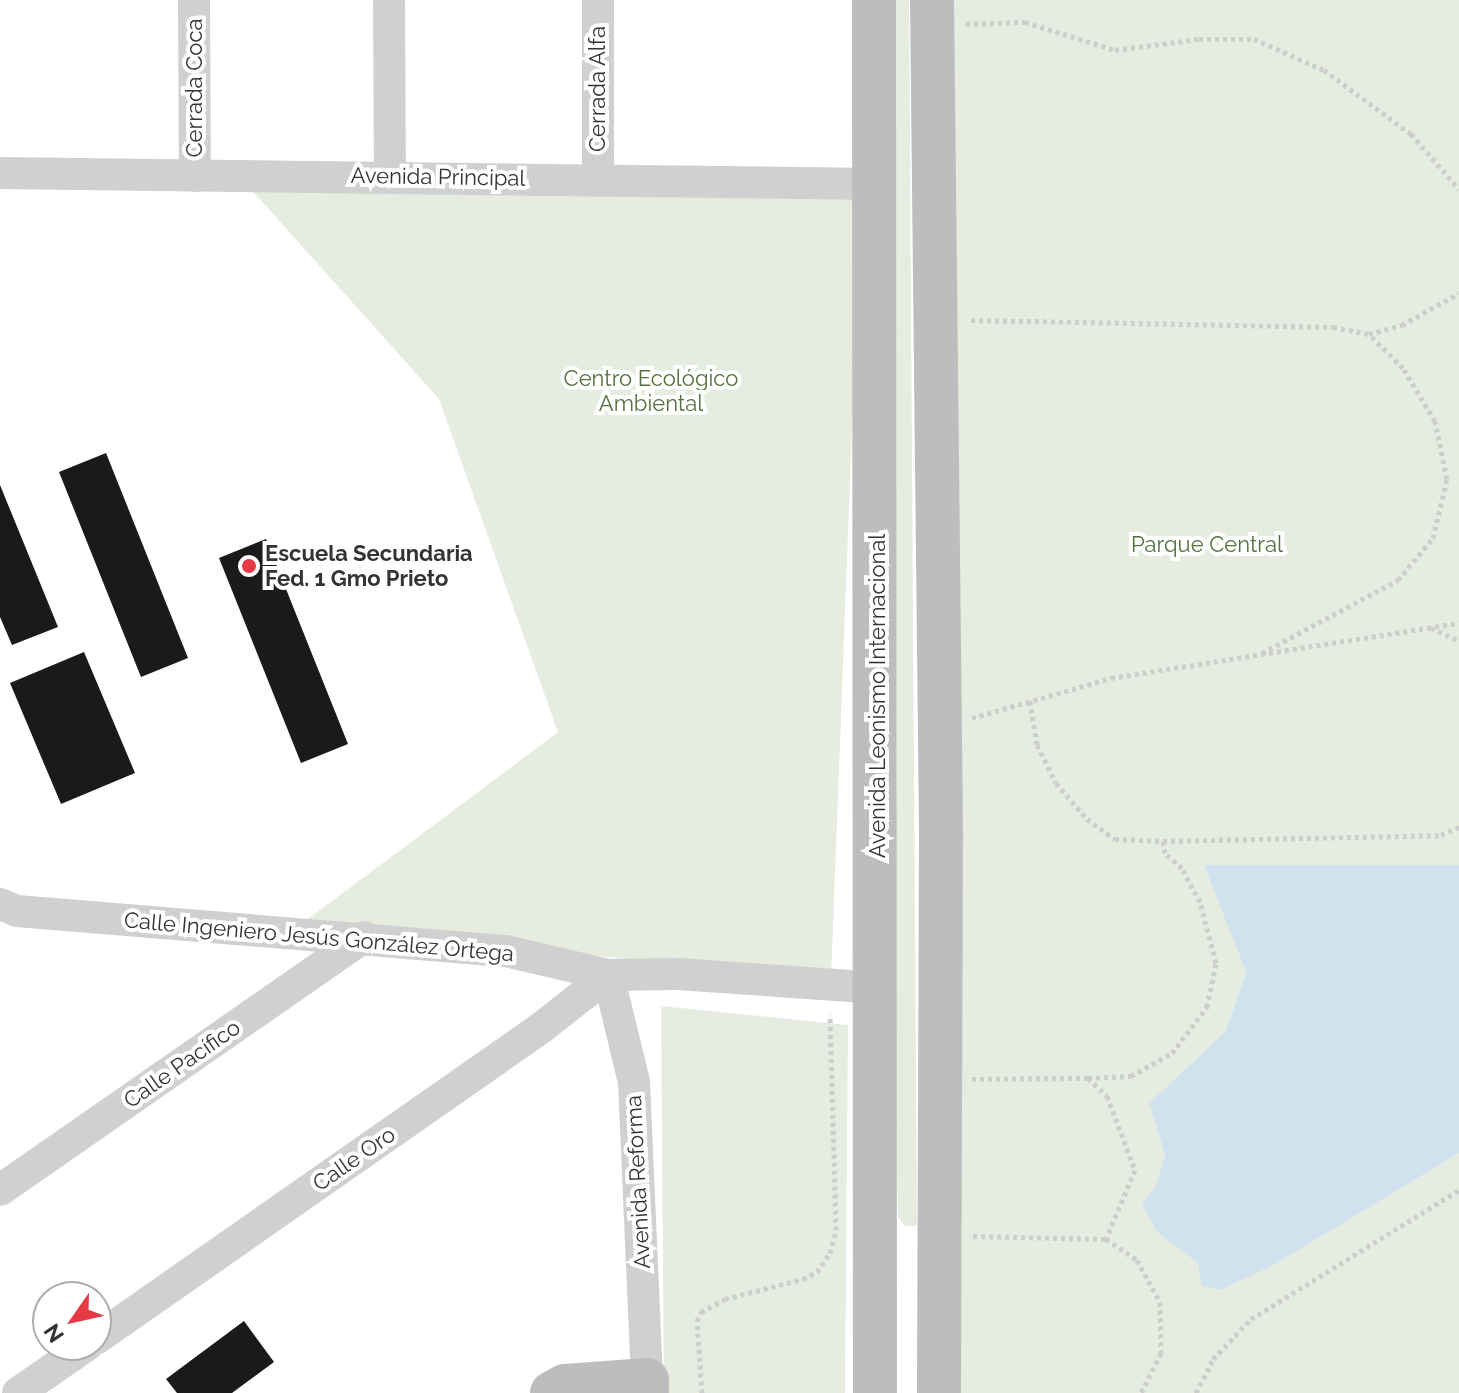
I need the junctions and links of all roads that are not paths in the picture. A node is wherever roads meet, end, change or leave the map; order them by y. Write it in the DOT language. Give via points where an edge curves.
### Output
graph roads {
  1 [pos="194,0"];
  2 [pos="389,0"];
  3 [pos="598,0"];
  4 [pos="874,0"];
  5 [pos="932,13"];
  6 [pos="0,173"];
  7 [pos="390,175"];
  8 [pos="195,176"];
  9 [pos="598,179"];
  10 [pos="877,184"];
  11 [pos="6,913"];
  12 [pos="364,937"];
  13 [pos="608,975"];
  14 [pos="876,988"];
  15 [pos="0,1190"];
  16 [pos="956,1247"];
  17 [pos="874,1255"];
  18 [pos="112,1328"];
  19 [pos="64,1361"];
  20 [pos="647,1387"];
  21 [pos="18,1393"];
  22 [pos="552,1393"];
  23 [pos="875,1393"];
  24 [pos="939,1393"];
  1 -- 8 [label="street, Cerrada Coca"];
  2 -- 7 [label="street"];
  3 -- 9 [label="street, Cerrada Alfa"];
  4 -- 10 [label="street, Avenida Leonismo Internacional"];
  5 -- 16 [label="street" via="940,721"];
  6 -- 8 [label="street, Avenida Principal"];
  7 -- 8 [label="street, Avenida Principal"];
  7 -- 9 [label="street, Avenida Principal"];
  9 -- 10 [label="street, Avenida Principal"];
  10 -- 14 [label="street, Avenida Leonismo Internacional"];
  11 -- 12 [label="street, Calle Ingeniero Jesús González Ortega"];
  12 -- 13 [label="street, Calle Ingeniero Jesús González Ortega" via="506,951"];
  12 -- 15 [label="street, Calle Pacífico"];
  13 -- 14 [label="street, Calle Ingeniero Jesús González Ortega"];
  13 -- 18 [label="street, Calle Oro" via="541,1028"];
  13 -- 20 [label="street, Avenida Reforma" via="634,1082"];
  14 -- 17 [label="street, Avenida Leonismo Internacional"];
  16 -- 17 [label="street"];
  16 -- 24 [label="street"];
  17 -- 23 [label="street, Avenida Leonismo Internacional"];
  19 -- 21 [label="street"];
  20 -- 22 [label="street" via="565,1386"];
}
